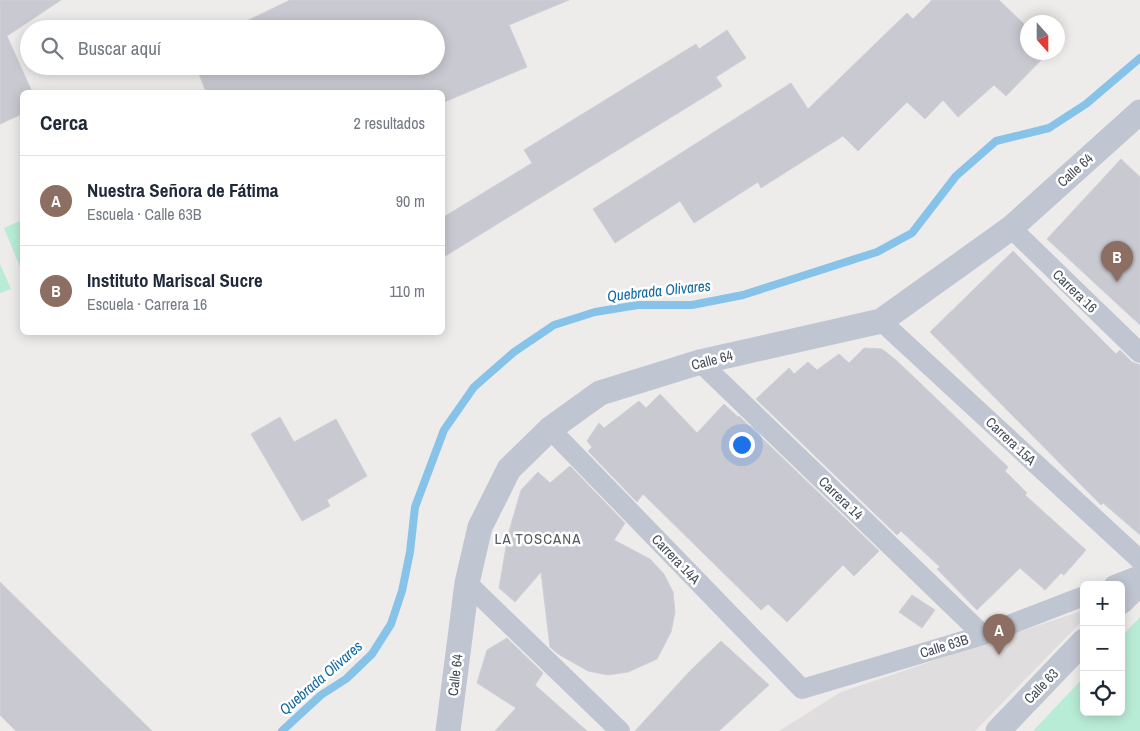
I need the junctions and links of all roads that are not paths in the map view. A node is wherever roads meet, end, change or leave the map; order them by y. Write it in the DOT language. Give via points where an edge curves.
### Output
graph roads {
  1 [pos="1140,112"];
  2 [pos="1010,228"];
  3 [pos="881,321"];
  4 [pos="1140,353"];
  5 [pos="700,362"];
  6 [pos="550,429"];
  7 [pos="1140,560"];
  8 [pos="1140,575"];
  9 [pos="1124,581"];
  10 [pos="467,583"];
  11 [pos="1140,583"];
  12 [pos="1080,598"];
  13 [pos="1125,598"];
  14 [pos="983,634"];
  15 [pos="1080,645"];
  16 [pos="802,688"];
  17 [pos="448,731"];
  18 [pos="620,731"];
  19 [pos="998,731"];
  1 -- 2 [label="street, Calle 64"];
  2 -- 3 [label="street, Calle 64"];
  2 -- 4 [label="street, Carrera 16"];
  3 -- 5 [label="street, Calle 64"];
  3 -- 7 [label="street, Carrera 15A"];
  5 -- 6 [label="street, Calle 64" via="600,393"];
  5 -- 14 [label="street, Carrera 14"];
  6 -- 10 [label="street, Calle 64" via="509,469 480,526"];
  6 -- 16 [label="street, Carrera 14A"];
  8 -- 9 [label="street"];
  10 -- 17 [label="street, Calle 64"];
  10 -- 18 [label="street"];
  11 -- 13 [label="street"];
  12 -- 14 [label="street, Calle 63B"];
  14 -- 16 [label="street, Calle 63B"];
  15 -- 19 [label="street, Calle 63"];
}
